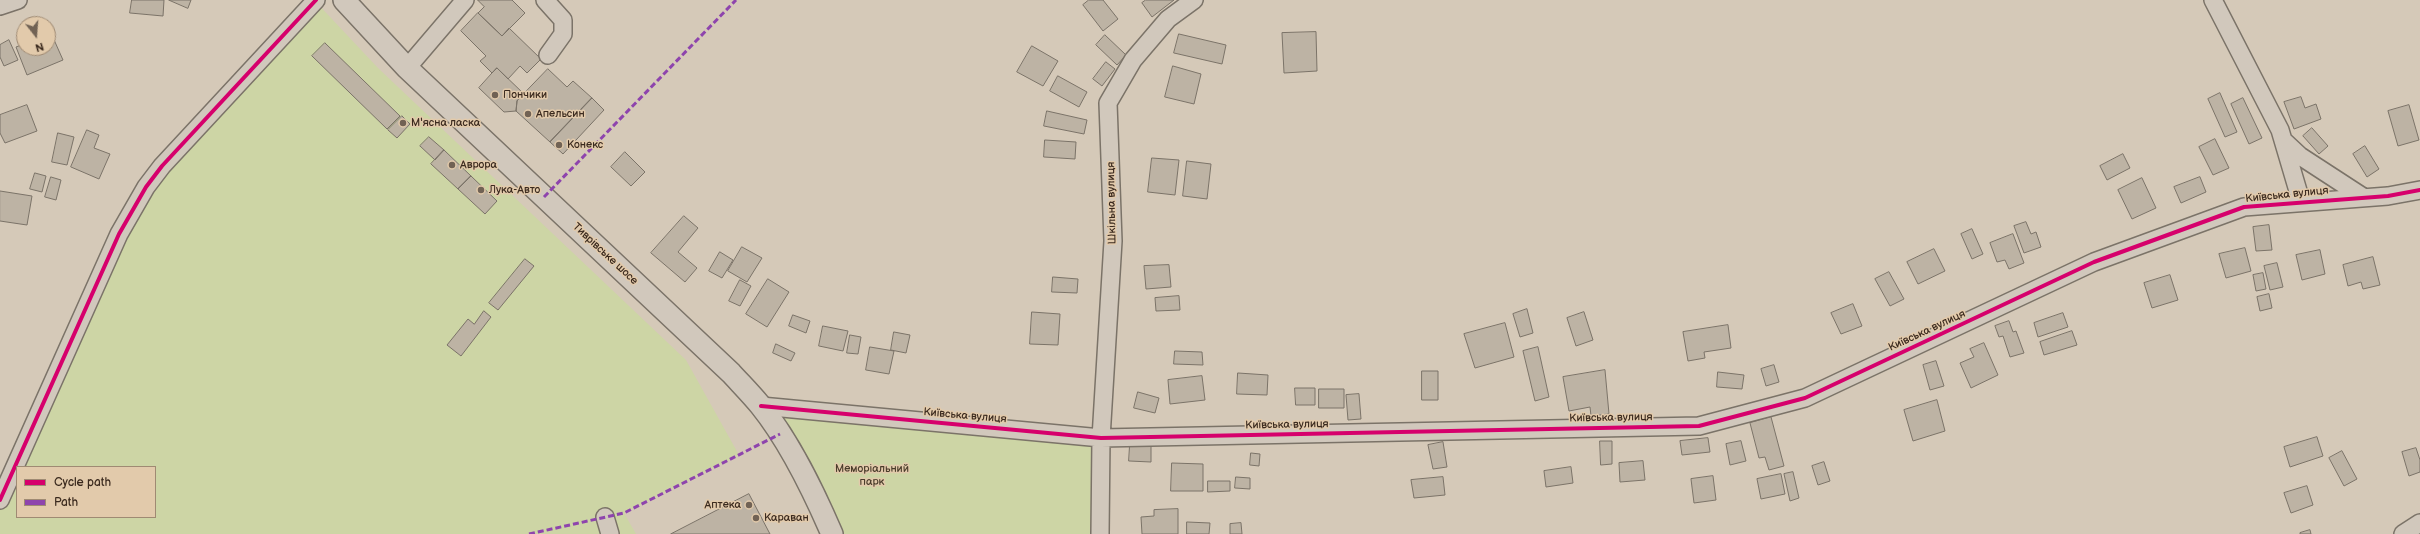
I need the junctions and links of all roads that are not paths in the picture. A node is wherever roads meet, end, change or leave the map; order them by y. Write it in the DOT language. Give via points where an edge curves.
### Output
graph roads {
  1 [pos="18,0"];
  2 [pos="315,0"];
  3 [pos="344,0"];
  4 [pos="465,0"];
  5 [pos="545,0"];
  6 [pos="1194,0"];
  7 [pos="2213,0"];
  8 [pos="0,6"];
  9 [pos="548,55"];
  10 [pos="406,68"];
  11 [pos="2284,140"];
  12 [pos="2420,190"];
  13 [pos="2364,197"];
  14 [pos="2301,201"];
  15 [pos="761,406"];
  16 [pos="1101,438"];
  17 [pos="0,500"];
  18 [pos="605,517"];
  19 [pos="2420,523"];
  20 [pos="610,534"];
  21 [pos="832,534"];
  22 [pos="1100,534"];
  23 [pos="2403,534"];
  1 -- 8 [label="street"];
  2 -- 17 [label="street" via="162,166 146,187 116,240"];
  3 -- 10 [label="main road, Тиврівське шосе"];
  4 -- 10 [label="street"];
  5 -- 9 [label="street" via="563,20 562,34"];
  6 -- 16 [label="street, Шкільна вулиця" via="1168,19 1133,60 1108,103 1113,241"];
  7 -- 11 [label="street"];
  10 -- 15 [label="main road, Тиврівське шосе" via="698,341"];
  11 -- 13 [label="street" via="2300,156"];
  11 -- 14 [label="street"];
  12 -- 13 [label="street, Київська вулиця"];
  13 -- 14 [label="street, Київська вулиця"];
  14 -- 16 [label="street, Київська вулиця" via="2244,207 2094,262 1805,398 1699,426"];
  15 -- 16 [label="street, Київська вулиця"];
  15 -- 21 [label="main road, Тиврівське шосе" via="801,470"];
  16 -- 22 [label="street, Шкільна вулиця"];
  18 -- 20 [label="street"];
  19 -- 23 [label="street"];
}
